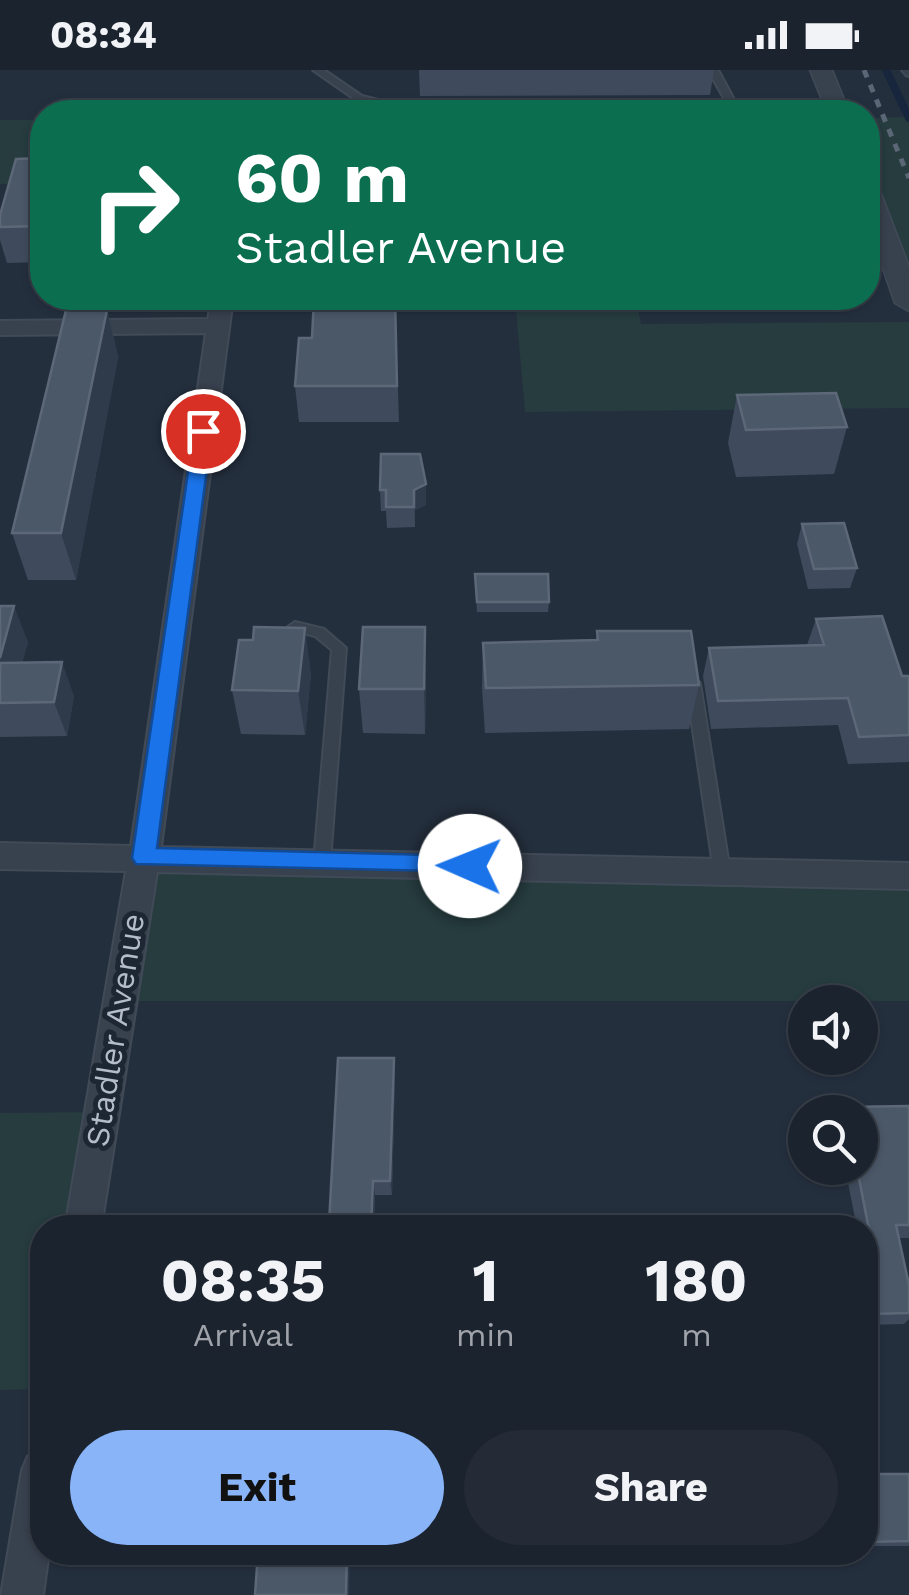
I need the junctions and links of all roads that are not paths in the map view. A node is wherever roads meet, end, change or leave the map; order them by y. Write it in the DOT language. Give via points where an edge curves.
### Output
graph roads {
  1 [pos="318,70"];
  2 [pos="713,70"];
  3 [pos="822,70"];
  4 [pos="366,100"];
  5 [pos="730,100"];
  6 [pos="832,100"];
  7 [pos="880,230"];
  8 [pos="909,304"];
  9 [pos="220,312"];
  10 [pos="0,328"];
  11 [pos="295,627"];
  12 [pos="690,664"];
  13 [pos="0,856"];
  14 [pos="144,858"];
  15 [pos="322,862"];
  16 [pos="722,872"];
  17 [pos="909,876"];
  18 [pos="84,1215"];
  19 [pos="30,1545"];
  20 [pos="22,1595"];
  1 -- 4 [label="lane"];
  2 -- 5 [label="lane"];
  3 -- 6 [label="street"];
  7 -- 8 [label="street"];
  9 -- 10 [label="street"];
  9 -- 14 [label="street, Stadler Avenue"];
  11 -- 15 [label="lane" via="319,632 339,648"];
  12 -- 16 [label="lane"];
  13 -- 14 [label="street"];
  14 -- 15 [label="street"];
  14 -- 18 [label="street, Stadler Avenue"];
  15 -- 16 [label="street"];
  16 -- 17 [label="street"];
  19 -- 20 [label="street"];
}
